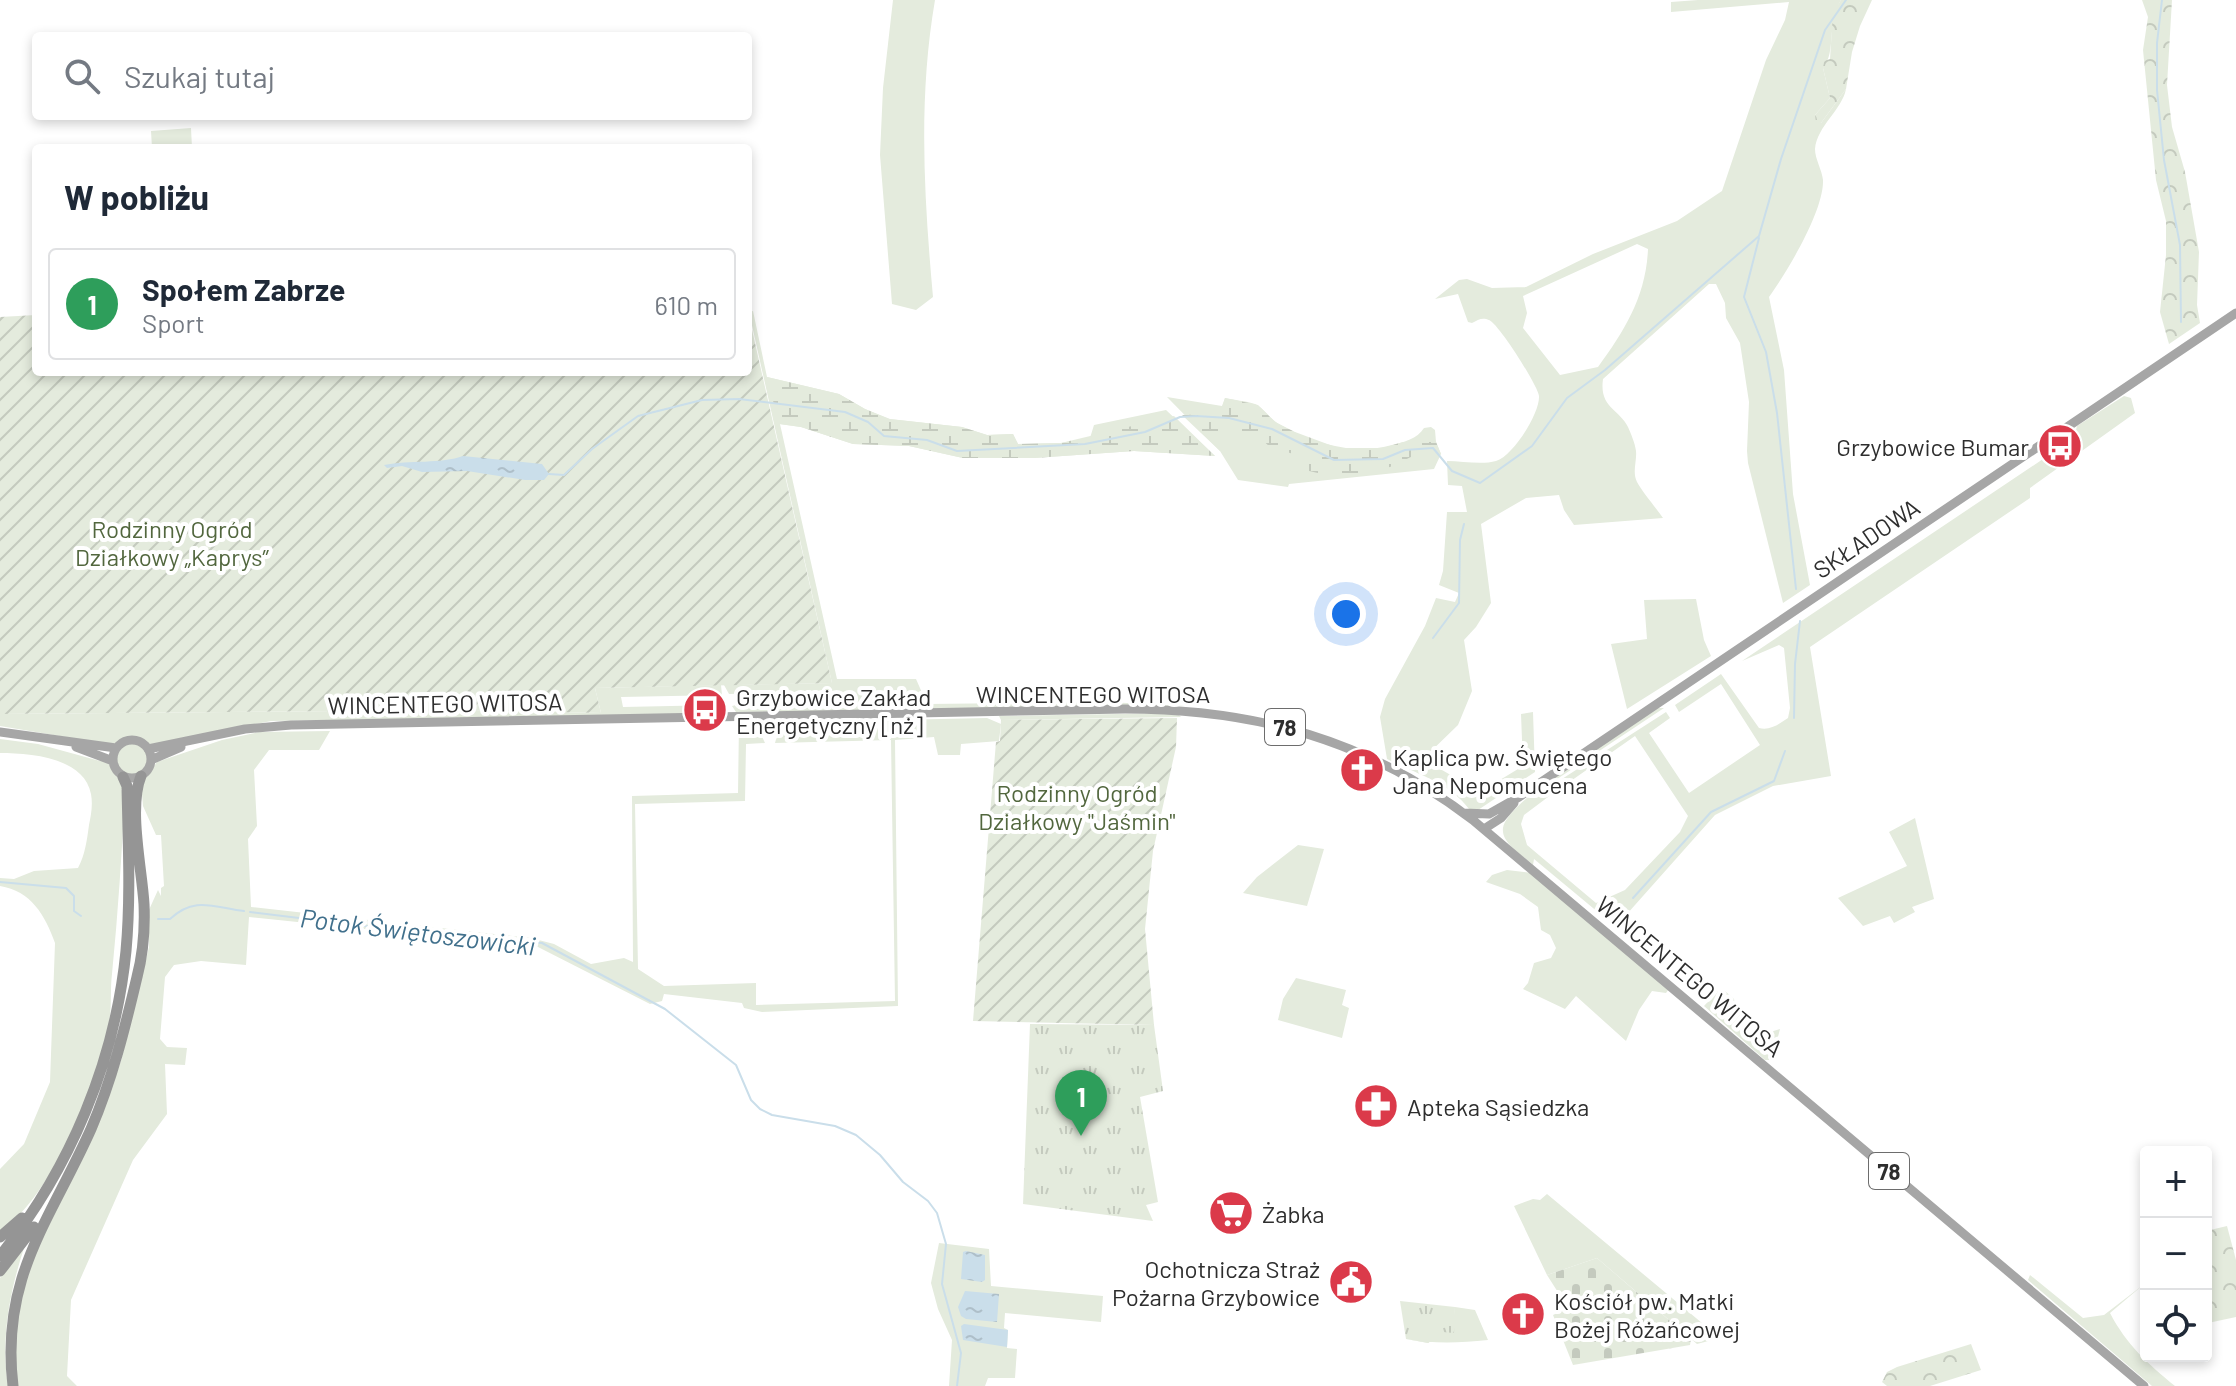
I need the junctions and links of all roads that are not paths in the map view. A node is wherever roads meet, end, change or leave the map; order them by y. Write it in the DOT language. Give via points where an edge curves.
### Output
graph roads {
  1 [pos="2236,313"];
  2 [pos="0,732"];
  3 [pos="196,741"];
  4 [pos="61,742"];
  5 [pos="116,748"];
  6 [pos="148,749"];
  7 [pos="151,760"];
  8 [pos="113,761"];
  9 [pos="141,776"];
  10 [pos="123,777"];
  11 [pos="1503,811"];
  12 [pos="1463,813"];
  13 [pos="1484,829"];
  14 [pos="1511,852"];
  15 [pos="55,1186"];
  16 [pos="0,1237"];
  17 [pos="0,1256"];
  18 [pos="0,1271"];
  19 [pos="13,1386"];
  20 [pos="2144,1386"];
  1 -- 11 [label="main road, SKŁADOWA"];
  2 -- 4 [label="main road, 78"];
  3 -- 6 [label="main road, WINCENTEGO WITOSA / 78"];
  3 -- 7 [label="main road, WINCENTEGO WITOSA / 78"];
  3 -- 12 [label="main road, WINCENTEGO WITOSA / 78" via="291,725 1184,710 1287,727 1336,743 1413,779"];
  4 -- 5 [label="main road, 78"];
  4 -- 8 [label="main road, 78"];
  5 -- 6 [label="main road, 78" via="133,740"];
  5 -- 8 [label="main road"];
  6 -- 7 [label="main road"];
  7 -- 9 [label="main road"];
  8 -- 10 [label="main road"];
  9 -- 10 [label="main road"];
  9 -- 15 [label="highway" via="140,962 92,1127"];
  10 -- 15 [label="highway" via="129,885 120,993 93,1093"];
  11 -- 12 [label="main road, SKŁADOWA"];
  11 -- 13 [label="main road, SKŁADOWA"];
  11 -- 14 [label="main road" via="1500,831"];
  12 -- 13 [label="main road, WINCENTEGO WITOSA / 78"];
  13 -- 14 [label="main road, WINCENTEGO WITOSA / 78"];
  14 -- 20 [label="main road, WINCENTEGO WITOSA / 78"];
  15 -- 16 [label="highway"];
  15 -- 17 [label="highway"];
  15 -- 18 [label="highway"];
  15 -- 19 [label="highway" via="17,1286 10,1335"];
}
